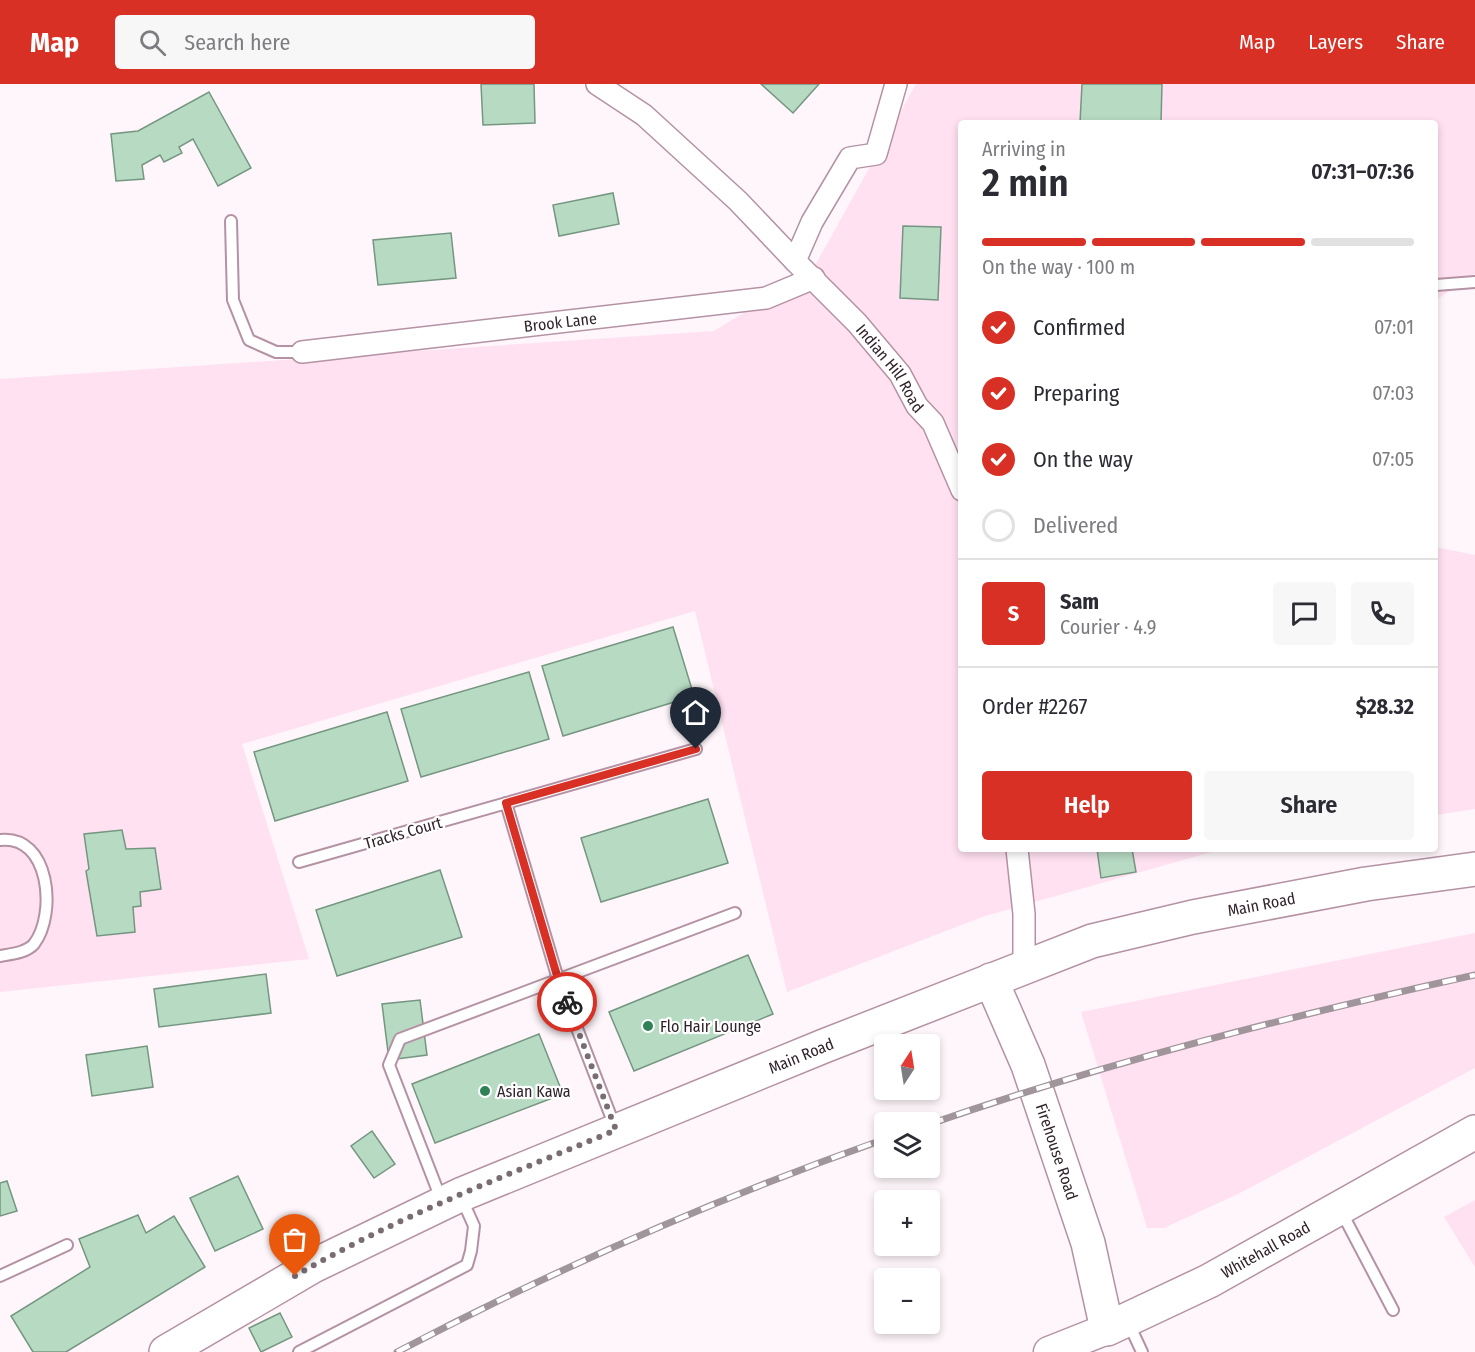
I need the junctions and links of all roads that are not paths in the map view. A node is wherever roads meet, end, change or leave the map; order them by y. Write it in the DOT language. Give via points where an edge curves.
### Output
graph roads {
  1 [pos="597,84"];
  2 [pos="896,84"];
  3 [pos="231,221"];
  4 [pos="795,261"];
  5 [pos="814,278"];
  6 [pos="1475,282"];
  7 [pos="1438,285"];
  8 [pos="302,352"];
  9 [pos="958,481"];
  10 [pos="696,749"];
  11 [pos="506,803"];
  12 [pos="0,840"];
  13 [pos="1017,852"];
  14 [pos="299,862"];
  15 [pos="1475,869"];
  16 [pos="735,913"];
  17 [pos="0,956"];
  18 [pos="1024,968"];
  19 [pos="558,979"];
  20 [pos="991,980"];
  21 [pos="616,1130"];
  22 [pos="1475,1132"];
  23 [pos="451,1199"];
  24 [pos="1339,1208"];
  25 [pos="67,1245"];
  26 [pos="0,1276"];
  27 [pos="1394,1310"];
  28 [pos="1117,1324"];
  29 [pos="165,1352"];
  30 [pos="299,1352"];
  31 [pos="1049,1352"];
  32 [pos="1142,1352"];
  1 -- 4 [label="street, Indian Hill Road" via="644,115 738,201"];
  2 -- 4 [label="street" via="876,154 850,158 812,222"];
  3 -- 8 [label="lane" via="233,300 249,340 276,352"];
  4 -- 5 [label="street, Indian Hill Road"];
  5 -- 8 [label="street, Brook Lane" via="766,298"];
  5 -- 9 [label="street, Indian Hill Road" via="900,374 917,406 933,423"];
  6 -- 7 [label="lane"];
  10 -- 11 [label="lane, Tracks Court"];
  11 -- 14 [label="lane, Tracks Court"];
  11 -- 19 [label="lane"];
  12 -- 17 [label="lane" via="28,845 37,856 45,880 46,900 42,926 33,945 17,954"];
  13 -- 18 [label="street" via="1024,914"];
  15 -- 18 [label="main road, Main Road" via="1366,884 1193,917 1092,941"];
  16 -- 19 [label="lane"];
  18 -- 20 [label="main road, Main Road"];
  19 -- 21 [label="lane"];
  19 -- 23 [label="lane" via="400,1039 389,1065"];
  20 -- 21 [label="main road, Main Road"];
  20 -- 28 [label="main road, Firehouse Road" via="1028,1065"];
  21 -- 23 [label="main road, Main Road"];
  22 -- 24 [label="main road, Whitehall Road"];
  23 -- 29 [label="main road, Main Road" via="313,1266"];
  23 -- 30 [label="lane" via="474,1226 467,1265"];
  24 -- 27 [label="lane"];
  24 -- 28 [label="main road, Whitehall Road" via="1209,1281"];
  25 -- 26 [label="lane"];
  28 -- 31 [label="street, Whitehall Road"];
  28 -- 32 [label="lane"];
}
